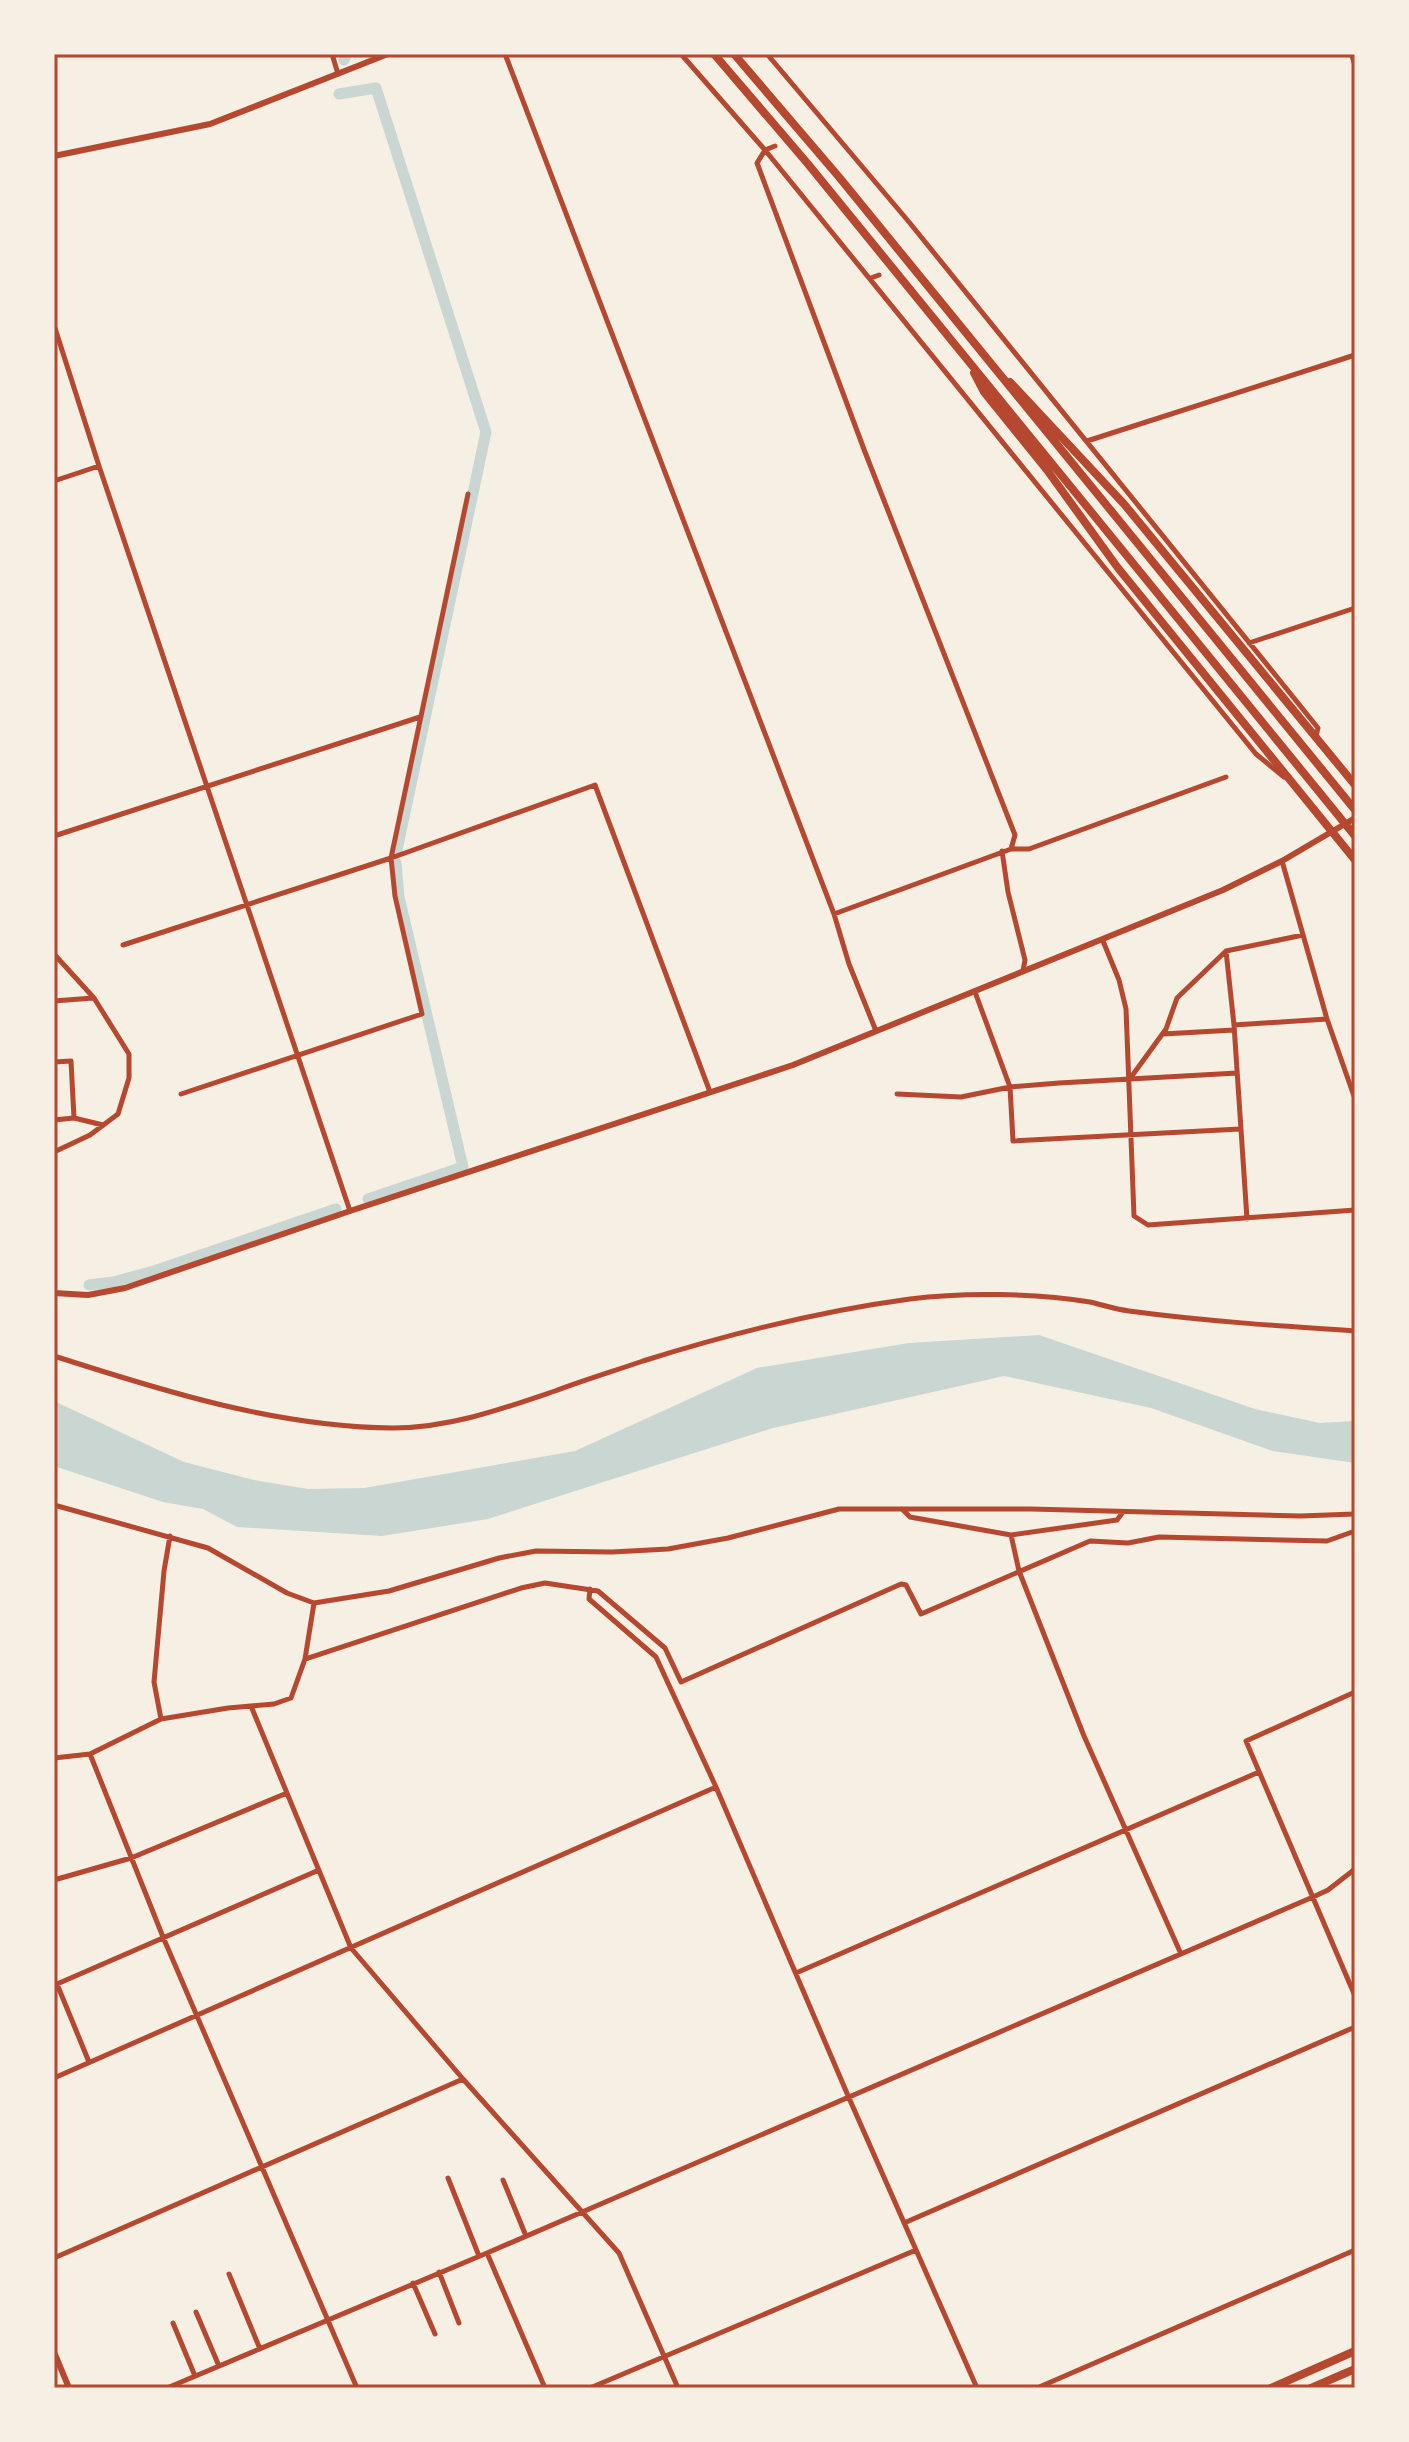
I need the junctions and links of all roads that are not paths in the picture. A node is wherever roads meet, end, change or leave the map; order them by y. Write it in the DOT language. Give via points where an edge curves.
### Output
graph roads {
  1 [pos="332,54"];
  2 [pos="388,54"];
  3 [pos="505,54"];
  4 [pos="681,54"];
  5 [pos="714,54"];
  6 [pos="734,54"];
  7 [pos="767,54"];
  8 [pos="1352,54"];
  9 [pos="1355,64"];
  10 [pos="338,74"];
  11 [pos="829,126"];
  12 [pos="819,130"];
  13 [pos="775,146"];
  14 [pos="765,150"];
  15 [pos="54,156"];
  16 [pos="934,254"];
  17 [pos="926,257"];
  18 [pos="879,275"];
  19 [pos="871,278"];
  20 [pos="54,325"];
  21 [pos="1355,355"];
  22 [pos="1087,441"];
  23 [pos="1072,457"];
  24 [pos="99,466"];
  25 [pos="1050,468"];
  26 [pos="54,481"];
  27 [pos="468,494"];
  28 [pos="1355,608"];
  29 [pos="1249,643"];
  30 [pos="420,717"];
  31 [pos="1315,738"];
  32 [pos="1226,777"];
  33 [pos="207,785"];
  34 [pos="1355,785"];
  35 [pos="1297,787"];
  36 [pos="1355,810"];
  37 [pos="1355,818"];
  38 [pos="1332,832"];
  39 [pos="54,836"];
  40 [pos="1355,836"];
  41 [pos="1011,849"];
  42 [pos="1002,851"];
  43 [pos="391,858"];
  44 [pos="1355,860"];
  45 [pos="1282,861"];
  46 [pos="248,906"];
  47 [pos="834,914"];
  48 [pos="1303,935"];
  49 [pos="1103,941"];
  50 [pos="123,945"];
  51 [pos="1226,951"];
  52 [pos="54,954"];
  53 [pos="1022,973"];
  54 [pos="975,992"];
  55 [pos="94,998"];
  56 [pos="54,1001"];
  57 [pos="1327,1019"];
  58 [pos="1234,1028"];
  59 [pos="877,1032"];
  60 [pos="1161,1034"];
  61 [pos="297,1055"];
  62 [pos="54,1062"];
  63 [pos="1237,1073"];
  64 [pos="1128,1081"];
  65 [pos="1010,1087"];
  66 [pos="710,1092"];
  67 [pos="181,1094"];
  68 [pos="897,1094"];
  69 [pos="1355,1099"];
  70 [pos="74,1118"];
  71 [pos="54,1120"];
  72 [pos="104,1125"];
  73 [pos="1240,1129"];
  74 [pos="1130,1134"];
  75 [pos="54,1152"];
  76 [pos="1355,1210"];
  77 [pos="350,1211"];
  78 [pos="1247,1219"];
  79 [pos="54,1293"];
  80 [pos="1355,1331"];
  81 [pos="54,1356"];
  82 [pos="54,1505"];
  83 [pos="902,1509"];
  84 [pos="1124,1511"];
  85 [pos="1355,1514"];
  86 [pos="1355,1531"];
  87 [pos="1011,1535"];
  88 [pos="170,1536"];
  89 [pos="1019,1571"];
  90 [pos="590,1589"];
  91 [pos="314,1603"];
  92 [pos="305,1659"];
  93 [pos="1355,1692"];
  94 [pos="251,1706"];
  95 [pos="161,1719"];
  96 [pos="90,1754"];
  97 [pos="54,1758"];
  98 [pos="1259,1772"];
  99 [pos="716,1787"];
  100 [pos="287,1793"];
  101 [pos="1127,1830"];
  102 [pos="131,1858"];
  103 [pos="1355,1869"];
  104 [pos="319,1870"];
  105 [pos="54,1880"];
  106 [pos="1313,1897"];
  107 [pos="163,1937"];
  108 [pos="351,1948"];
  109 [pos="1181,1954"];
  110 [pos="796,1973"];
  111 [pos="1355,1996"];
  112 [pos="198,2016"];
  113 [pos="1355,2027"];
  114 [pos="89,2062"];
  115 [pos="54,2078"];
  116 [pos="463,2079"];
  117 [pos="849,2098"];
  118 [pos="263,2167"];
  119 [pos="448,2178"];
  120 [pos="503,2180"];
  121 [pos="581,2212"];
  122 [pos="904,2223"];
  123 [pos="526,2236"];
  124 [pos="916,2250"];
  125 [pos="1355,2250"];
  126 [pos="487,2253"];
  127 [pos="479,2256"];
  128 [pos="54,2258"];
  129 [pos="439,2272"];
  130 [pos="229,2274"];
  131 [pos="413,2283"];
  132 [pos="196,2312"];
  133 [pos="328,2320"];
  134 [pos="173,2323"];
  135 [pos="459,2323"];
  136 [pos="435,2334"];
  137 [pos="260,2349"];
  138 [pos="1355,2351"];
  139 [pos="54,2352"];
  140 [pos="663,2357"];
  141 [pos="219,2366"];
  142 [pos="1355,2369"];
  143 [pos="195,2376"];
  144 [pos="69,2388"];
  145 [pos="167,2388"];
  146 [pos="357,2388"];
  147 [pos="545,2388"];
  148 [pos="590,2388"];
  149 [pos="678,2388"];
  150 [pos="977,2388"];
  151 [pos="1037,2388"];
  152 [pos="1271,2388"];
  153 [pos="1311,2388"];
  1 -- 10 [label="street"];
  2 -- 10 [label="street"];
  3 -- 47 [label="street"];
  4 -- 14 [label="street"];
  5 -- 25 [label="highway" via="961,351 984,392"];
  6 -- 23 [label="highway"];
  7 -- 11 [label="street"];
  8 -- 9 [label="street"];
  10 -- 15 [label="street" via="210,124"];
  11 -- 12 [label="street"];
  11 -- 16 [label="street"];
  13 -- 14 [label="street"];
  14 -- 19 [label="street"];
  14 -- 41 [label="street" via="757,163 1015,835"];
  16 -- 17 [label="street"];
  16 -- 22 [label="street"];
  18 -- 19 [label="street"];
  19 -- 35 [label="street" via="1256,754"];
  20 -- 24 [label="street"];
  21 -- 22 [label="street"];
  22 -- 29 [label="street"];
  23 -- 31 [label="highway" via="1124,504"];
  23 -- 36 [label="highway"];
  24 -- 26 [label="street"];
  24 -- 33 [label="street"];
  25 -- 35 [label="highway" via="1118,568"];
  25 -- 40 [label="highway"];
  27 -- 30 [label="street"];
  28 -- 29 [label="street"];
  29 -- 31 [label="street" via="1318,728"];
  30 -- 33 [label="street"];
  30 -- 43 [label="street"];
  31 -- 34 [label="highway"];
  32 -- 41 [label="street" via="1029,849"];
  33 -- 39 [label="street"];
  33 -- 46 [label="street"];
  35 -- 38 [label="highway"];
  37 -- 38 [label="street"];
  38 -- 44 [label="highway"];
  38 -- 45 [label="street"];
  41 -- 42 [label="street"];
  42 -- 47 [label="street"];
  42 -- 53 [label="street" via="1025,960"];
  43 -- 46 [label="street"];
  43 -- 61 [label="street" via="422,1014"];
  43 -- 66 [label="street" via="595,785"];
  45 -- 48 [label="street"];
  45 -- 49 [label="street"];
  46 -- 50 [label="street"];
  46 -- 61 [label="street"];
  47 -- 59 [label="street"];
  48 -- 51 [label="street"];
  48 -- 57 [label="street"];
  49 -- 53 [label="street"];
  49 -- 64 [label="street" via="1126,1009"];
  51 -- 58 [label="street"];
  51 -- 60 [label="street" via="1177,998"];
  52 -- 55 [label="street"];
  53 -- 54 [label="street"];
  54 -- 59 [label="street"];
  54 -- 65 [label="street"];
  55 -- 56 [label="street"];
  55 -- 72 [label="street" via="129,1054 125,1095 118,1114"];
  57 -- 58 [label="street"];
  57 -- 69 [label="street"];
  58 -- 60 [label="street"];
  58 -- 63 [label="street"];
  59 -- 66 [label="street"];
  60 -- 64 [label="street"];
  61 -- 67 [label="street"];
  61 -- 77 [label="street"];
  62 -- 70 [label="street" via="71,1061"];
  63 -- 64 [label="street"];
  63 -- 73 [label="street"];
  64 -- 65 [label="street"];
  64 -- 74 [label="street"];
  65 -- 68 [label="street" via="961,1097"];
  65 -- 74 [label="street" via="1013,1141"];
  66 -- 77 [label="street"];
  70 -- 71 [label="street"];
  70 -- 72 [label="street"];
  72 -- 75 [label="street"];
  73 -- 74 [label="street"];
  73 -- 78 [label="street"];
  74 -- 78 [label="street" via="1134,1216 1148,1225"];
  76 -- 78 [label="street"];
  77 -- 79 [label="street" via="125,1288 88,1295"];
  80 -- 81 [label="street" via="1241,1323 1035,1296 911,1299 844,1309 692,1346 490,1413 394,1428 266,1414"];
  82 -- 88 [label="street"];
  83 -- 84 [label="street"];
  83 -- 87 [label="street" via="910,1517"];
  83 -- 91 [label="street" via="839,1509 668,1549 536,1551 389,1591"];
  84 -- 85 [label="street"];
  84 -- 87 [label="street" via="1117,1520"];
  86 -- 89 [label="street" via="1327,1541 1090,1541"];
  87 -- 89 [label="street"];
  88 -- 91 [label="street" via="208,1548"];
  88 -- 95 [label="street" via="154,1682"];
  89 -- 90 [label="street" via="921,1614 901,1584 681,1682 665,1648"];
  89 -- 101 [label="street"];
  90 -- 92 [label="street" via="545,1583 521,1588"];
  90 -- 99 [label="street" via="589,1599 656,1657"];
  91 -- 92 [label="street"];
  92 -- 94 [label="street" via="291,1698"];
  93 -- 98 [label="street" via="1246,1741"];
  94 -- 95 [label="street"];
  94 -- 100 [label="street"];
  95 -- 96 [label="street"];
  96 -- 97 [label="street"];
  96 -- 102 [label="street"];
  98 -- 101 [label="street"];
  98 -- 106 [label="street"];
  99 -- 108 [label="street"];
  99 -- 110 [label="street"];
  100 -- 102 [label="street"];
  100 -- 104 [label="street"];
  101 -- 109 [label="street"];
  101 -- 110 [label="street"];
  102 -- 105 [label="street"];
  102 -- 107 [label="street"];
  103 -- 106 [label="street"];
  104 -- 107 [label="street"];
  104 -- 108 [label="street"];
  106 -- 109 [label="street"];
  106 -- 111 [label="street"];
  107 -- 112 [label="street"];
  107 -- 114 [label="street" via="57,1984"];
  108 -- 112 [label="street"];
  108 -- 116 [label="street"];
  109 -- 117 [label="street"];
  110 -- 117 [label="street"];
  112 -- 114 [label="street"];
  112 -- 118 [label="street"];
  113 -- 122 [label="street"];
  114 -- 115 [label="street"];
  116 -- 118 [label="street"];
  116 -- 121 [label="street"];
  117 -- 121 [label="street"];
  117 -- 122 [label="street"];
  118 -- 128 [label="street"];
  118 -- 133 [label="street"];
  119 -- 127 [label="street"];
  120 -- 123 [label="street"];
  121 -- 123 [label="street"];
  121 -- 140 [label="street" via="619,2253"];
  122 -- 124 [label="street"];
  123 -- 126 [label="street"];
  124 -- 140 [label="street"];
  124 -- 150 [label="street"];
  125 -- 151 [label="street"];
  126 -- 127 [label="street"];
  126 -- 147 [label="street"];
  127 -- 129 [label="street"];
  129 -- 131 [label="street"];
  129 -- 135 [label="street"];
  130 -- 137 [label="street"];
  131 -- 133 [label="street"];
  131 -- 136 [label="street"];
  132 -- 141 [label="street"];
  133 -- 137 [label="street"];
  133 -- 146 [label="street"];
  134 -- 143 [label="street"];
  137 -- 141 [label="street"];
  138 -- 152 [label="highway"];
  139 -- 144 [label="street"];
  140 -- 148 [label="street"];
  140 -- 149 [label="street"];
  141 -- 143 [label="street"];
  142 -- 153 [label="highway"];
  143 -- 145 [label="street"];
}
